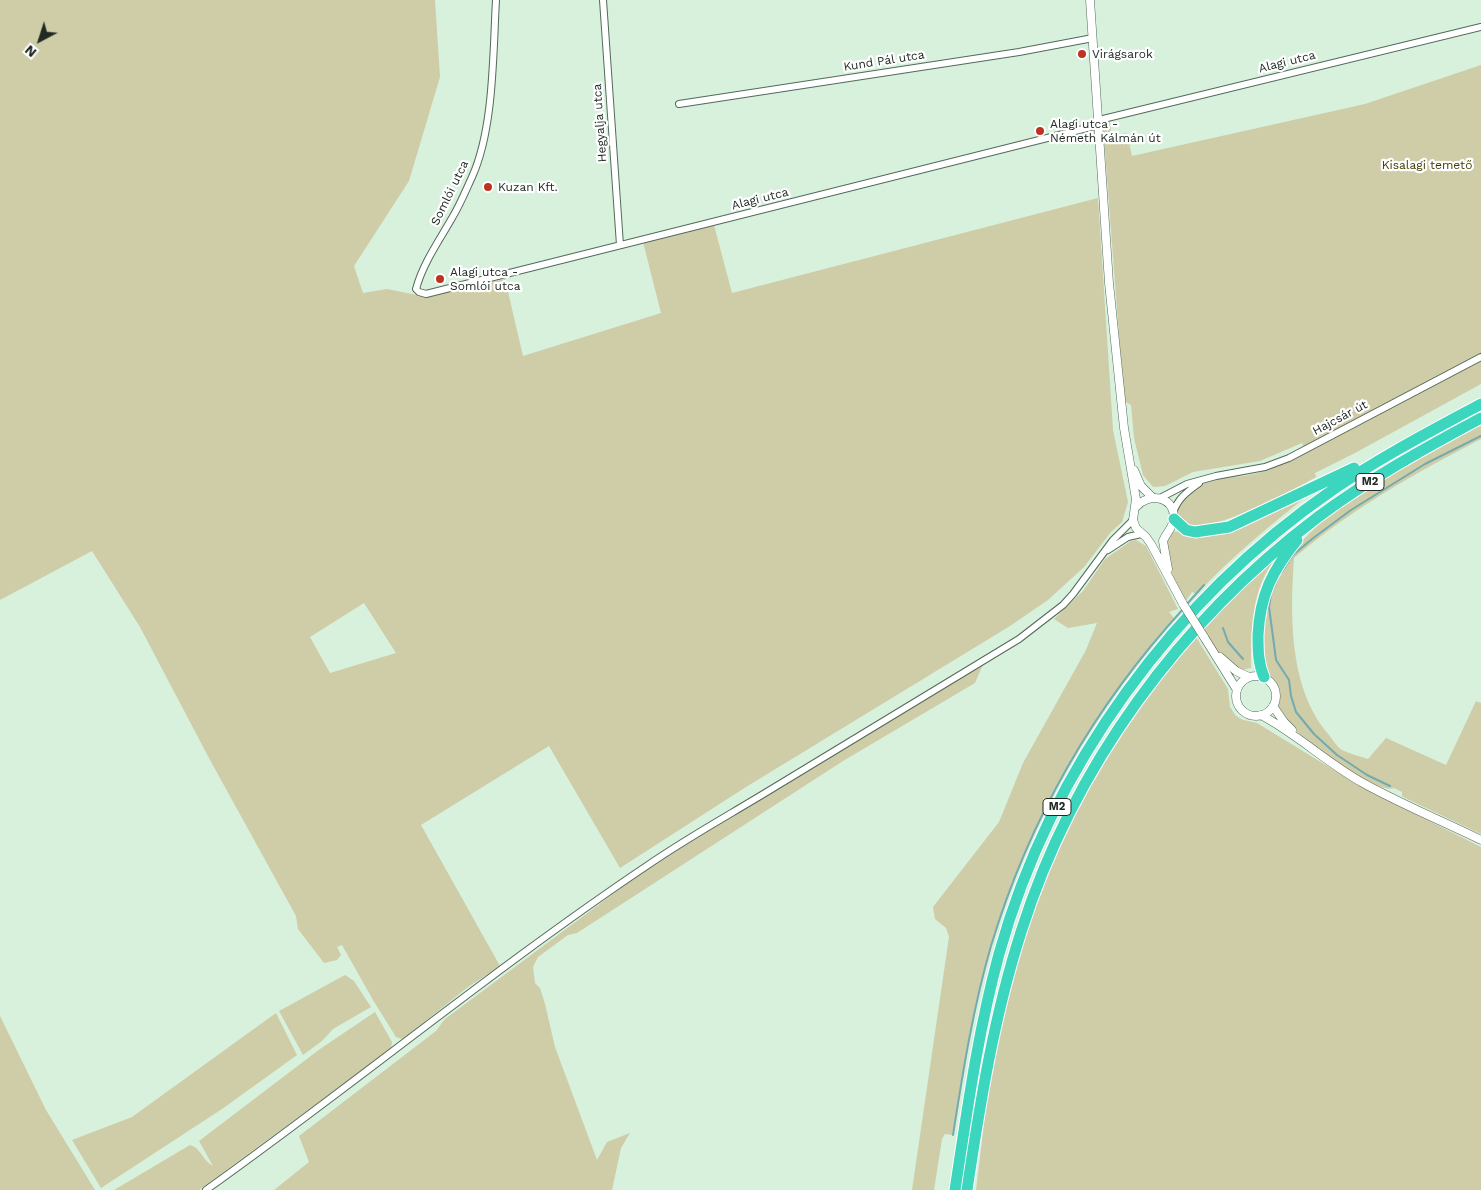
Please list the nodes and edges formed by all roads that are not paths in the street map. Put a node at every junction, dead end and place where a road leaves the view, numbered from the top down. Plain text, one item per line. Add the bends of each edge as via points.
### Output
1 (496, 0) edge
2 (603, 0) edge
3 (1090, 0) edge
4 (1481, 27) edge
5 (1093, 38) junction
6 (679, 104) dead end
7 (1099, 123) junction
8 (620, 245) junction
9 (426, 294) joint
10 (1481, 357) edge
11 (1481, 404) edge
12 (1481, 418) edge
13 (1392, 452) junction
14 (1128, 454) junction
15 (1202, 480) junction
16 (1156, 498) junction
17 (1136, 507) junction
18 (1174, 516) junction
19 (1133, 520) junction
20 (1311, 523) junction
21 (1166, 534) junction
22 (1144, 535) junction
23 (1101, 555) junction
24 (1171, 581) junction
25 (1215, 653) junction
26 (1249, 677) junction
27 (1264, 677) junction
28 (1237, 690) junction
29 (1274, 706) junction
30 (1261, 715) junction
31 (1302, 740) junction
32 (1481, 840) edge
33 (206, 1190) edge
34 (955, 1190) edge
35 (967, 1190) edge

1 - 9 street, Somlói utca via 488,109 480,152 453,216 421,271 416,289
2 - 8 street, Hegyalja utca
3 - 5 street
4 - 7 street, Alagi utca
5 - 6 street, Kund Pál utca
5 - 7 street
7 - 8 street, Alagi utca
7 - 14 street via 1109,283
8 - 9 street, Alagi utca
10 - 15 street, Hajcsár út via 1288,458 1265,467
11 - 13 highway, M2
12 - 20 highway, M2 via 1362,487
13 - 18 highway via 1228,527 1195,532 1186,530
13 - 34 highway, M2 via 1311,505 1220,582 1142,671 1090,747 1046,830 1000,952 979,1041
14 - 16 street via 1141,486
14 - 17 street
15 - 16 street, Hajcsár út
15 - 18 street, Hajcsár út via 1176,503
16 - 17 street via 1140,502
16 - 18 street via 1166,502
17 - 19 street
18 - 21 street
19 - 22 street
19 - 23 street
20 - 27 highway via 1282,559 1265,593 1258,647 1259,665
20 - 35 highway, M2 via 1237,586 1181,645 1128,714 1080,792 1038,883 1011,964 992,1043
21 - 22 street via 1153,538
21 - 24 street via 1163,548
22 - 23 street via 1128,537
22 - 24 street
23 - 33 street via 1063,605 1020,639 649,864 498,972
24 - 25 street, bridge
25 - 26 street via 1236,671
25 - 28 street
26 - 27 street
26 - 28 street
27 - 29 street via 1274,686
28 - 30 street via 1237,700 1242,709 1250,715
29 - 30 street
29 - 31 street
30 - 31 street
31 - 32 street via 1362,782

